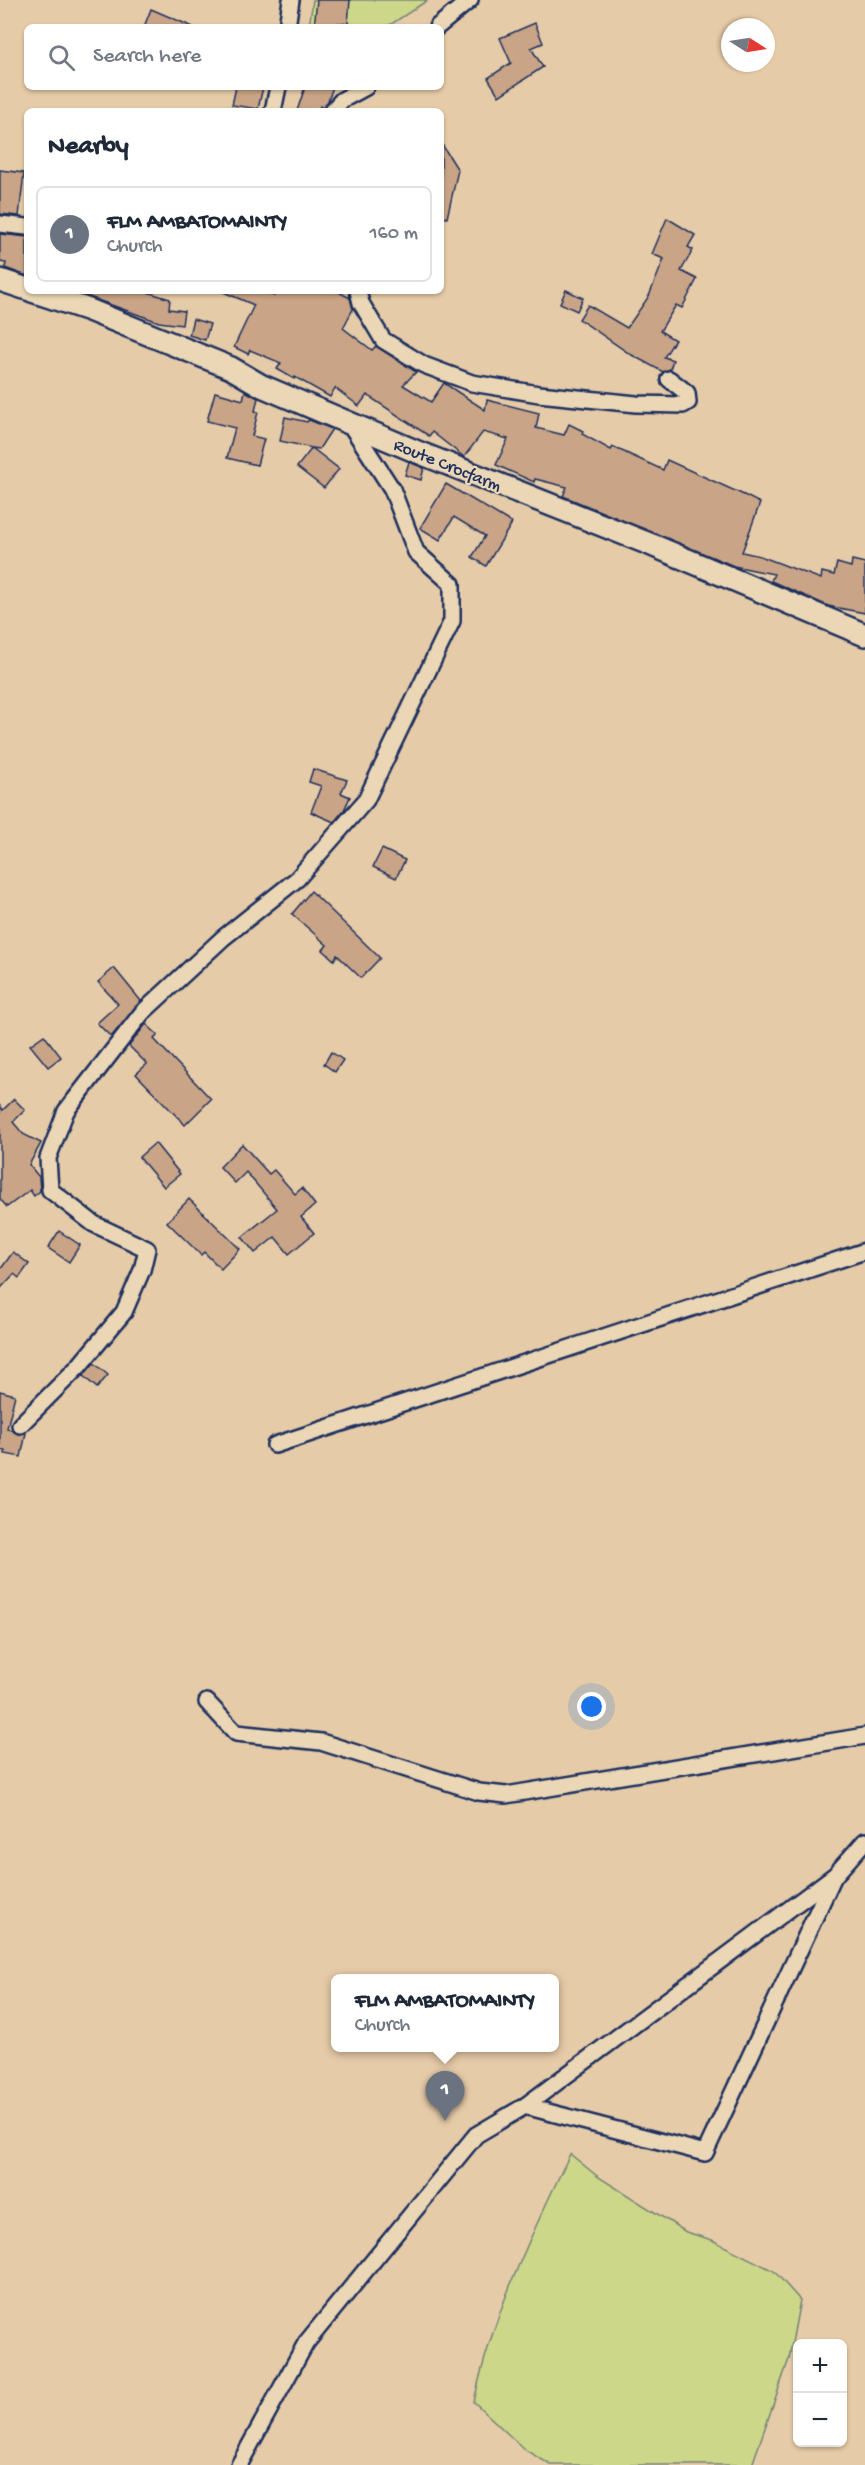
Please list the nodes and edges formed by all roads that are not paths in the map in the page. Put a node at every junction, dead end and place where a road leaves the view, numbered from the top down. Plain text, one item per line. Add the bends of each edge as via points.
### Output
1 (291, 0) edge
2 (470, 0) edge
3 (287, 24) edge
4 (441, 24) edge
5 (277, 90) edge
6 (362, 90) edge
7 (339, 107) edge
8 (274, 108) edge
9 (0, 224) edge
10 (24, 227) edge
11 (0, 280) edge
12 (24, 288) edge
13 (41, 294) edge
14 (359, 294) edge
15 (669, 379) dead end
16 (350, 424) junction
17 (865, 635) edge
18 (865, 1251) edge
19 (20, 1425) dead end
20 (275, 1445) dead end
21 (207, 1702) dead end
22 (865, 1736) edge
23 (865, 1841) edge
24 (835, 1875) junction
25 (525, 2106) junction
26 (239, 2465) edge

1 - 3 street
2 - 4 street
5 - 8 street
6 - 7 street
9 - 10 street
11 - 12 street
13 - 16 street, Route Crocfarm via 231,368 262,386
14 - 15 street via 383,339 424,365 472,383 636,404 688,402 687,393
16 - 17 street, Route Crocfarm
16 - 19 street via 392,489 416,552 452,584 452,621 366,800 297,879 224,938 142,1013 66,1111 48,1158 50,1190 94,1224 147,1249 124,1312 79,1366
18 - 20 street
21 - 22 street via 236,1733 321,1742 479,1792 506,1795
23 - 24 street
24 - 25 street
24 - 25 street via 705,2153
25 - 26 street via 476,2135 306,2343

